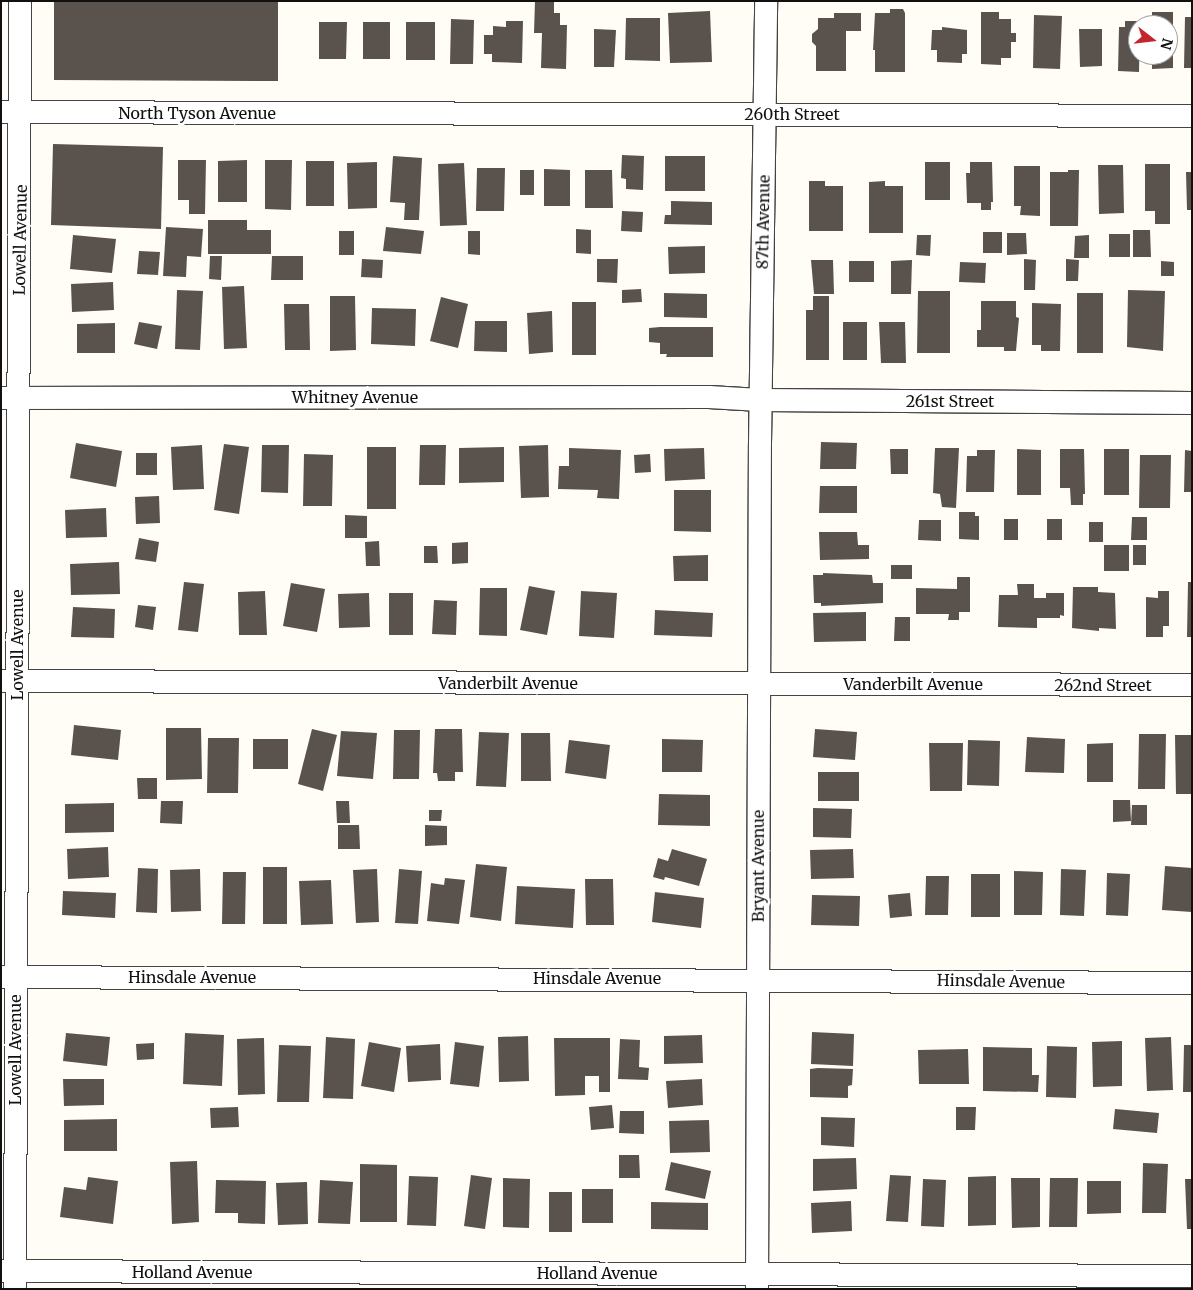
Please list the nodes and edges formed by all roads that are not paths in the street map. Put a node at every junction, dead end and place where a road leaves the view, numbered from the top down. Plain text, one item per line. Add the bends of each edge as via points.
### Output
1 (20, 1) edge
2 (766, 1) edge
3 (11, 112) edge
4 (392, 113) joint
5 (765, 114) junction
6 (1192, 116) edge
7 (708, 397) joint
8 (10, 398) edge
9 (760, 400) junction
10 (1192, 403) edge
11 (760, 443) joint
12 (9, 681) edge
13 (758, 684) junction
14 (1014, 684) joint
15 (1192, 685) edge
16 (8, 977) edge
17 (758, 979) junction
18 (1192, 983) edge
19 (1192, 1276) edge
20 (10, 1277) edge
21 (757, 1281) edge

1 - 3 street, Lowell Avenue
2 - 5 street, 87th Avenue
3 - 4 street, North Tyson Avenue
3 - 8 street, Lowell Avenue
4 - 5 street, 260th Street
5 - 6 street, 260th Street
5 - 9 street, 87th Avenue
7 - 8 street, Whitney Avenue
7 - 9 street, 261st Street
8 - 12 street, Lowell Avenue
9 - 10 street, 261st Street
9 - 11 street, 87th Avenue
11 - 13 street, Bryant Avenue
12 - 13 street, Vanderbilt Avenue
12 - 16 street, Lowell Avenue
13 - 14 street, Vanderbilt Avenue
13 - 17 street, Bryant Avenue
14 - 15 street, 262nd Street
16 - 17 street, Hinsdale Avenue
16 - 20 street, Lowell Avenue
17 - 18 street, Hinsdale Avenue
17 - 21 street, Bryant Avenue
19 - 21 street, Holland Avenue
20 - 21 street, Holland Avenue

